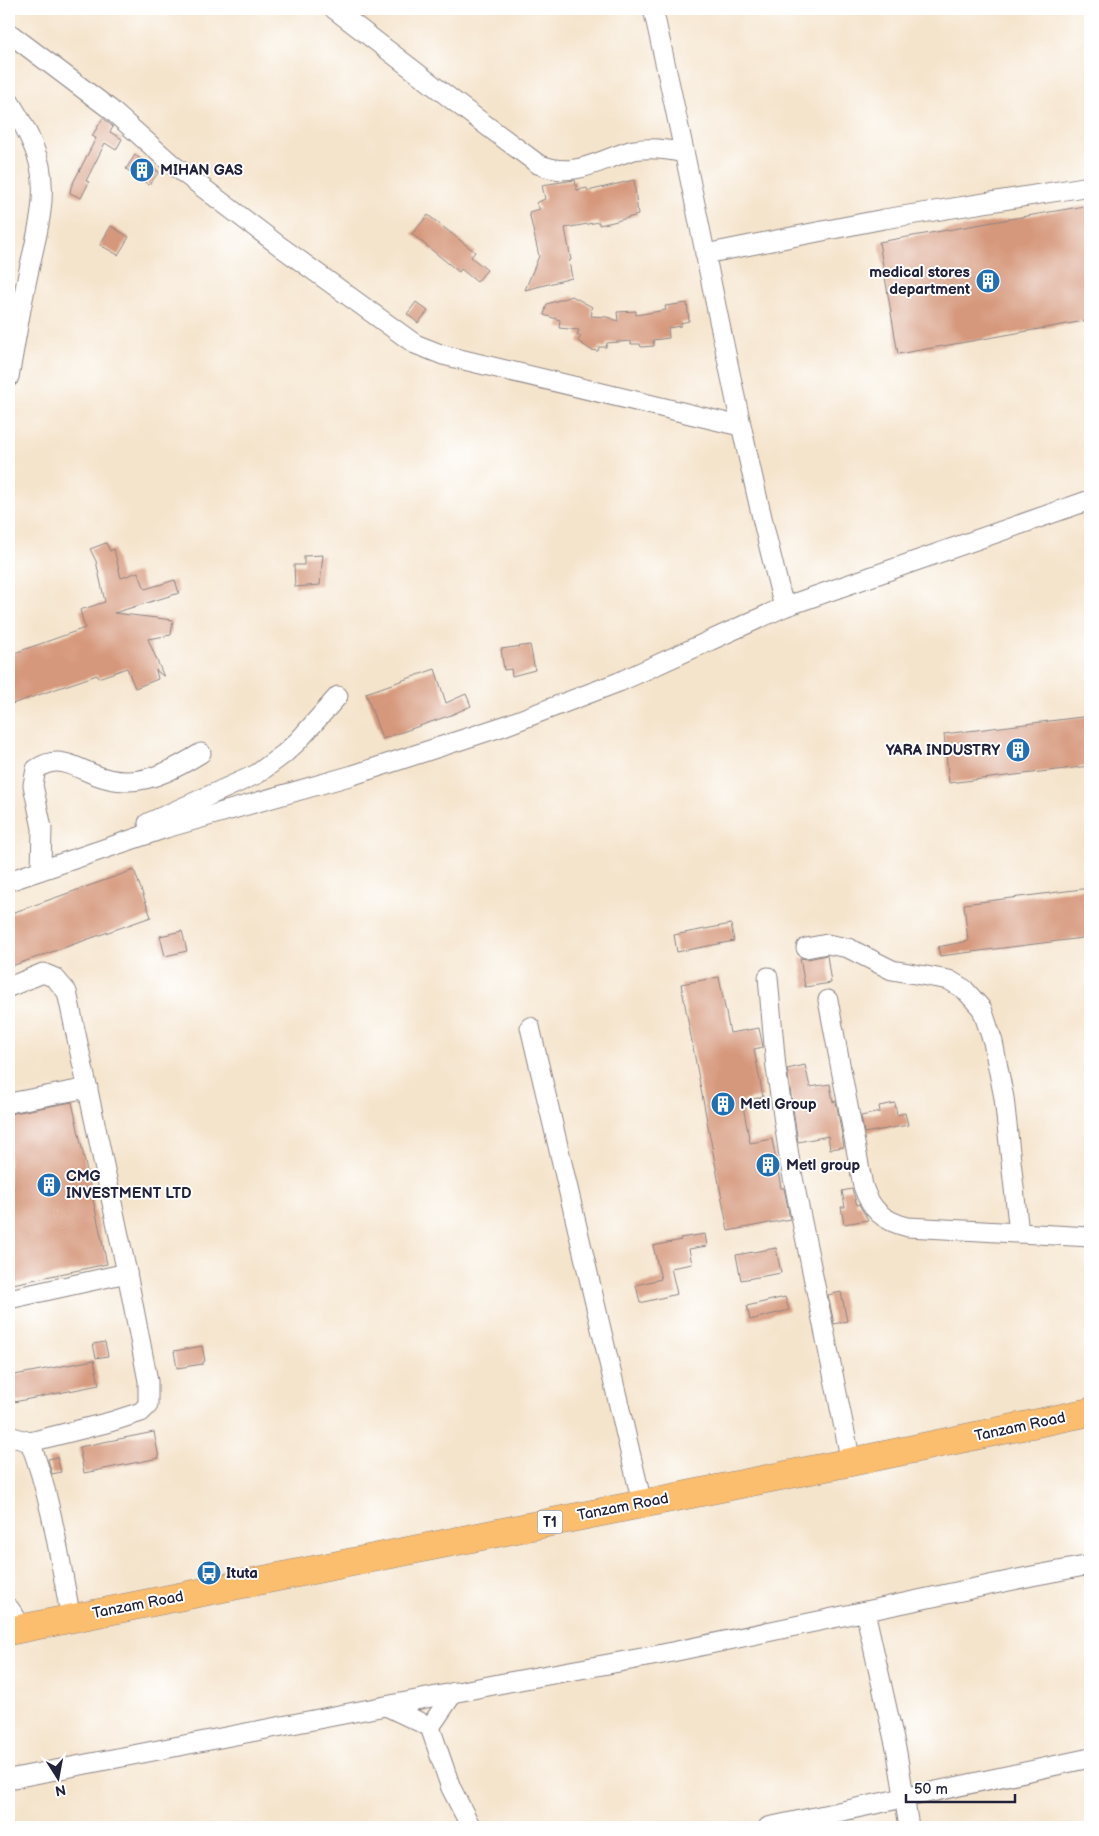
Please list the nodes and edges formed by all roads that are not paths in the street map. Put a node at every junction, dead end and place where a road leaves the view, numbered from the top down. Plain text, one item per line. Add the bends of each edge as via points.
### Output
1 (334, 9) edge
2 (653, 9) edge
3 (9, 33) edge
4 (9, 101) edge
5 (684, 152) junction
6 (1090, 186) edge
7 (705, 254) junction
8 (9, 376) edge
9 (740, 426) junction
10 (1090, 500) edge
11 (784, 607) junction
12 (338, 696) dead end
13 (201, 753) dead end
14 (108, 847) junction
15 (41, 870) junction
16 (9, 881) edge
17 (806, 948) dead end
18 (768, 976) dead end
19 (9, 986) edge
20 (828, 1000) dead end
21 (530, 1027) dead end
22 (88, 1088) junction
23 (9, 1103) edge
24 (1019, 1233) junction
25 (1090, 1238) edge
26 (127, 1273) junction
27 (9, 1300) edge
28 (1090, 1412) edge
29 (9, 1436) edge
30 (30, 1442) junction
31 (851, 1462) junction
32 (642, 1503) junction
33 (1090, 1565) edge
34 (865, 1611) junction
35 (71, 1619) junction
36 (13, 1622) edge
37 (454, 1692) junction
38 (388, 1706) junction
39 (430, 1727) junction
40 (1090, 1758) edge
41 (9, 1779) edge
42 (904, 1797) junction
43 (471, 1827) edge
44 (768, 1827) edge
45 (909, 1827) edge

1 - 5 street via 459,106 551,170 592,166 621,154 647,149
2 - 5 street
3 - 9 street via 110,109 202,187 415,344 443,355
4 - 8 street via 25,128 40,166 42,199
5 - 7 street
6 - 7 street via 884,219
7 - 9 street
9 - 11 street
10 - 11 street
11 - 14 street via 619,682 504,726 353,775
12 - 14 street via 298,741 257,774 149,822
13 - 15 street via 172,770 129,782 108,779 59,761 45,763 36,769 33,785 42,828
14 - 15 street
15 - 16 street
17 - 24 street via 827,944 848,948 892,970 949,980 964,989 982,1009 993,1042 1004,1098
18 - 31 street via 776,1068 790,1163
19 - 22 street via 43,973 55,978 67,992
20 - 24 street via 863,1186 870,1204 885,1218 908,1227
21 - 32 street
22 - 23 street
22 - 26 street
24 - 25 street
26 - 27 street
26 - 30 street via 148,1382 148,1405 141,1412 110,1422
28 - 31 highway, Tanzam Road / T1
29 - 30 street
30 - 35 street via 56,1542
31 - 32 highway, Tanzam Road / T1
32 - 35 highway, Tanzam Road / T1
33 - 34 street
34 - 37 street via 658,1655
34 - 42 street
35 - 36 highway, Tanzam Road / T1
37 - 38 street
37 - 39 street
38 - 39 street
38 - 41 street
39 - 43 street via 451,1788
40 - 42 street
42 - 44 street
42 - 45 street

